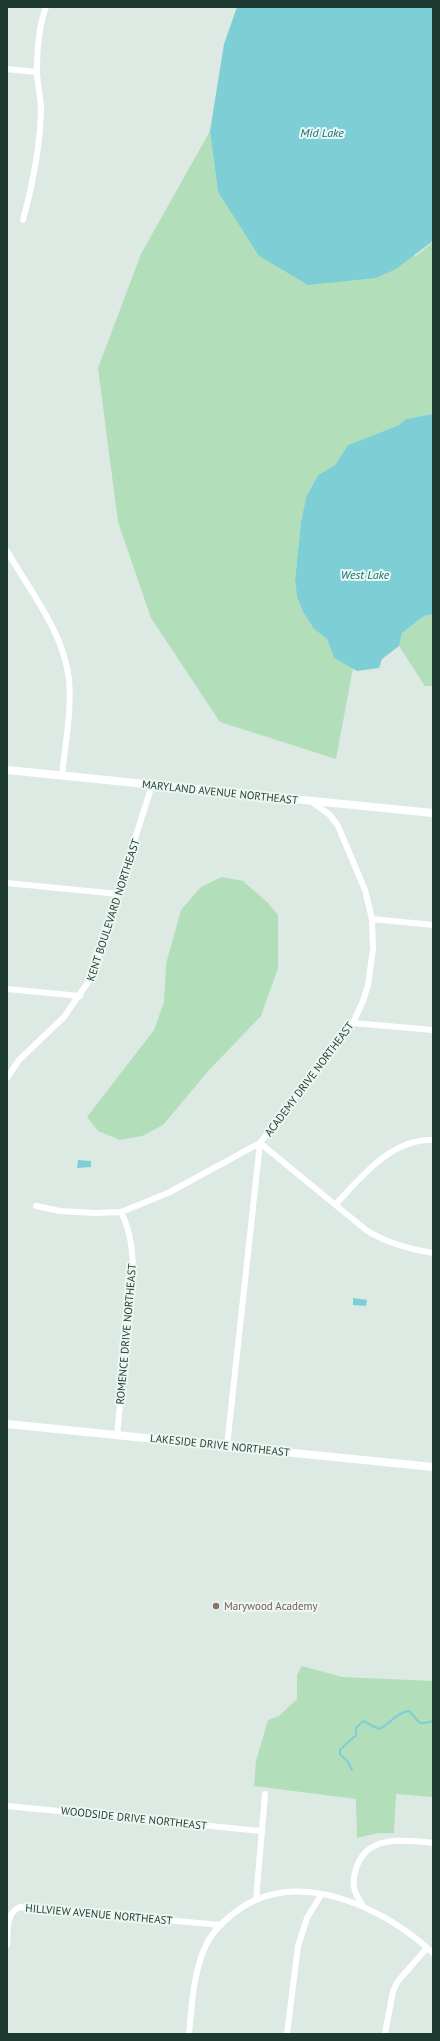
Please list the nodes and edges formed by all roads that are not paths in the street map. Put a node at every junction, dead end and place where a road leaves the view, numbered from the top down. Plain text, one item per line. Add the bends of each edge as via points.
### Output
1 (46, 7) edge
2 (7, 69) edge
3 (37, 72) junction
4 (24, 220) dead end
5 (7, 551) edge
6 (7, 770) edge
7 (62, 776) junction
8 (152, 785) junction
9 (312, 802) junction
10 (433, 813) edge
11 (7, 883) edge
12 (118, 894) junction
13 (372, 920) junction
14 (433, 925) edge
15 (7, 989) edge
16 (80, 996) junction
17 (353, 1023) junction
18 (433, 1030) edge
19 (7, 1078) edge
20 (433, 1140) edge
21 (260, 1143) junction
22 (336, 1204) junction
23 (36, 1206) dead end
24 (121, 1212) junction
25 (433, 1253) edge
26 (7, 1424) edge
27 (117, 1435) junction
28 (227, 1446) junction
29 (433, 1467) edge
30 (265, 1794) dead end
31 (7, 1806) edge
32 (262, 1831) junction
33 (433, 1843) edge
34 (321, 1895) junction
35 (256, 1900) junction
36 (363, 1906) junction
37 (221, 1925) junction
38 (7, 1945) edge
39 (427, 1948) junction
40 (433, 1953) edge
41 (189, 2034) edge
42 (287, 2034) edge
43 (385, 2034) edge

1 - 3 street via 40,33
2 - 3 street
3 - 4 street via 41,108 40,144
5 - 7 street via 60,642 67,668 68,702
6 - 7 street, MARYLAND AVENUE NORTHEAST
7 - 8 street, MARYLAND AVENUE NORTHEAST
8 - 9 street, MARYLAND AVENUE NORTHEAST
8 - 12 street, KENT BOULEVARD NORTHEAST
9 - 10 street, MARYLAND AVENUE NORTHEAST
9 - 13 street, ACADEMY DRIVE NORTHEAST via 330,814 338,826 365,890
11 - 12 street
12 - 16 street, KENT BOULEVARD NORTHEAST via 91,978
13 - 14 street
13 - 17 street, ACADEMY DRIVE NORTHEAST via 373,949 368,985
15 - 16 street
16 - 19 street, KENT BOULEVARD NORTHEAST via 64,1017 19,1060
17 - 18 street
17 - 21 street, ACADEMY DRIVE NORTHEAST
20 - 22 street via 418,1141 388,1154
21 - 22 street
21 - 24 street via 168,1193
21 - 28 street, ACADEMY DRIVE NORTHEAST
22 - 25 street via 379,1238
23 - 24 street via 60,1211
24 - 27 street, ROMENCE DRIVE NORTHEAST via 130,1235 133,1280
26 - 27 street, LAKESIDE DRIVE NORTHEAST
27 - 28 street, LAKESIDE DRIVE NORTHEAST
28 - 29 street, LAKESIDE DRIVE NORTHEAST
30 - 32 street
31 - 32 street, WOODSIDE DRIVE NORTHEAST
32 - 35 street
33 - 36 street via 394,1840 373,1846 364,1853 357,1864 354,1892
34 - 35 street via 299,1891 279,1892
34 - 36 street
34 - 42 street via 307,1918 298,1946
35 - 37 street via 236,1911
36 - 39 street via 388,1918
37 - 38 street, HILLVIEW AVENUE NORTHEAST via 20,1907 10,1915
37 - 41 street via 207,1944 199,1962
39 - 40 street
39 - 43 street via 393,1990

